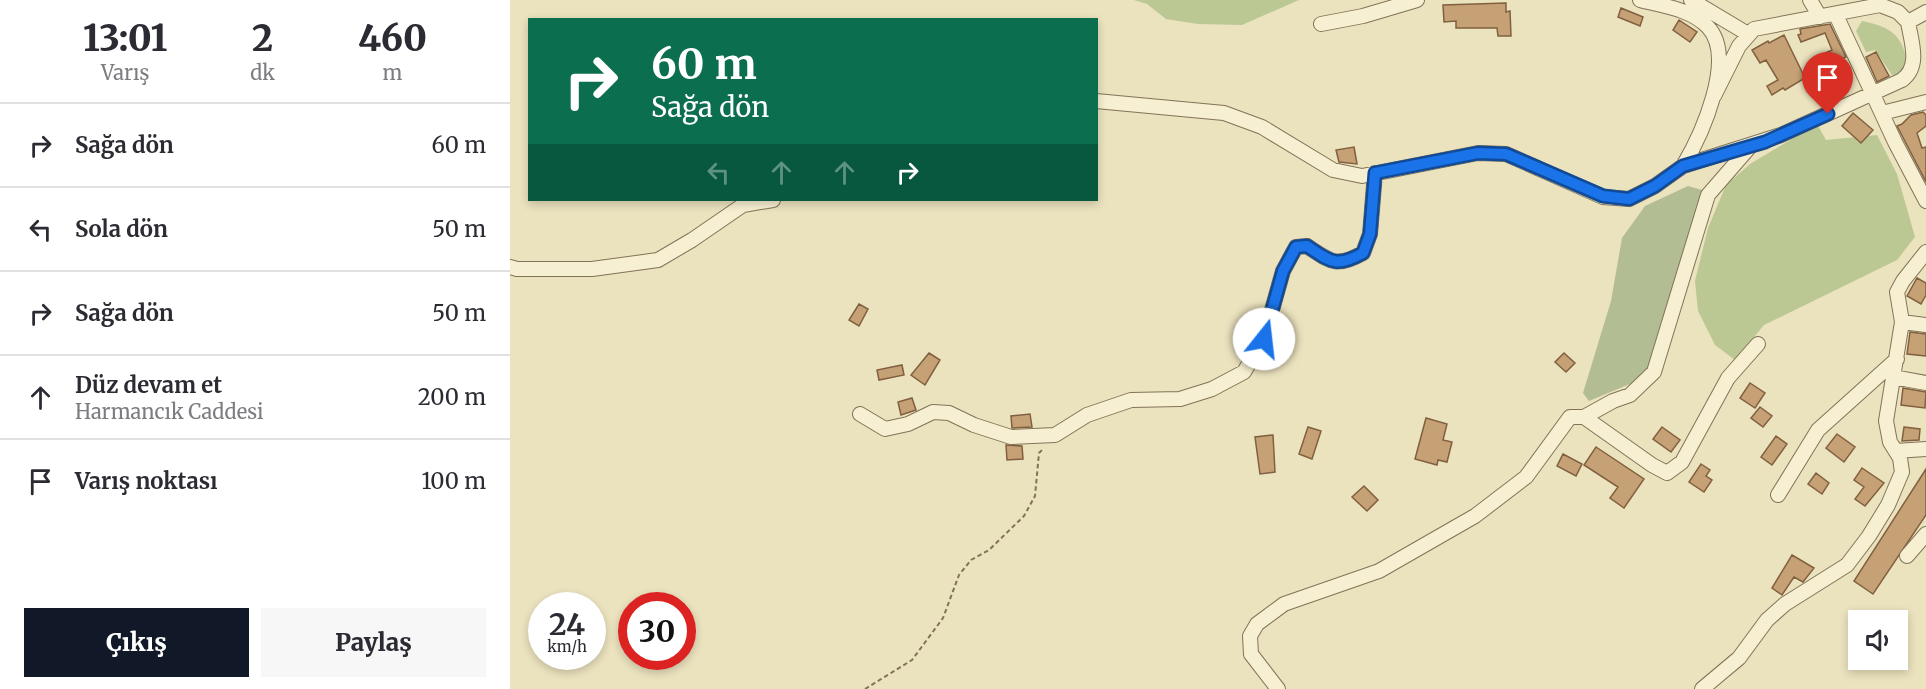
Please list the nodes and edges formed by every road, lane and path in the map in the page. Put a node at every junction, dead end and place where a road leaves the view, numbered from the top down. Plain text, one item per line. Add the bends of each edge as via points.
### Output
1 (1417, 0) edge
2 (1640, 0) edge
3 (1691, 0) edge
4 (1810, 0) edge
5 (1926, 12) edge
6 (1836, 15) junction
7 (1821, 17) junction
8 (1908, 22) junction
9 (1321, 24) dead end
10 (1748, 34) junction
11 (1873, 93) junction
12 (1714, 96) junction
13 (1098, 101) edge
14 (1926, 102) edge
15 (1882, 113) junction
16 (1749, 147) junction
17 (1683, 166) junction
18 (1375, 173) junction
19 (1924, 193) edge
20 (767, 201) edge
21 (1926, 252) edge
22 (510, 267) edge
23 (1926, 310) edge
24 (1902, 322) junction
25 (1922, 324) edge
26 (1758, 344) dead end
27 (1897, 359) junction
28 (1893, 377) junction
29 (1926, 383) edge
30 (860, 414) dead end
31 (1584, 417) junction
32 (1055, 435) junction
33 (1926, 449) edge
34 (1896, 451) junction
35 (1778, 495) dead end
36 (1926, 534) edge
37 (1907, 556) dead end
38 (866, 689) edge
39 (1278, 689) edge
40 (1702, 689) edge

1 - 9 street
2 - 12 street via 1686,13 1708,28 1718,51
3 - 10 street
4 - 7 street
5 - 8 street
6 - 7 street
6 - 8 street via 1880,5 1898,12
6 - 11 street
7 - 10 street via 1763,26
8 - 11 street via 1914,56 1911,71 1902,80
10 - 12 street
11 - 15 street
11 - 16 street
12 - 17 street via 1705,126
13 - 18 street via 1224,112 1262,127 1333,170 1362,176
14 - 15 street
15 - 19 street
16 - 17 street
16 - 31 street via 1708,195 1654,372 1630,395
17 - 18 street via 1629,199 1603,196 1506,154 1478,153
18 - 32 street via 1370,234 1363,253 1347,262 1331,262 1307,246 1296,247 1283,271 1264,339 1244,372 1212,389 1179,399 1131,400 1087,415
20 - 22 street via 743,205 658,260 592,269
21 - 24 street via 1897,292
23 - 25 street
24 - 25 street
24 - 27 street
26 - 31 street via 1728,378 1682,462 1667,473
27 - 28 street
27 - 35 street via 1818,430
28 - 29 street
28 - 34 street via 1886,421
30 - 32 street via 885,429 933,412 949,413 1011,437
31 - 39 street via 1570,417 1526,477 1475,516 1379,571 1284,604 1257,624 1250,636 1251,654
32 - 38 path via 1039,453 1035,496 1024,516 989,550 971,560 959,575 943,618 912,660
33 - 34 street
34 - 40 street via 1902,465 1901,479 1854,556 1838,572 1805,590 1767,620 1738,658
36 - 37 street

